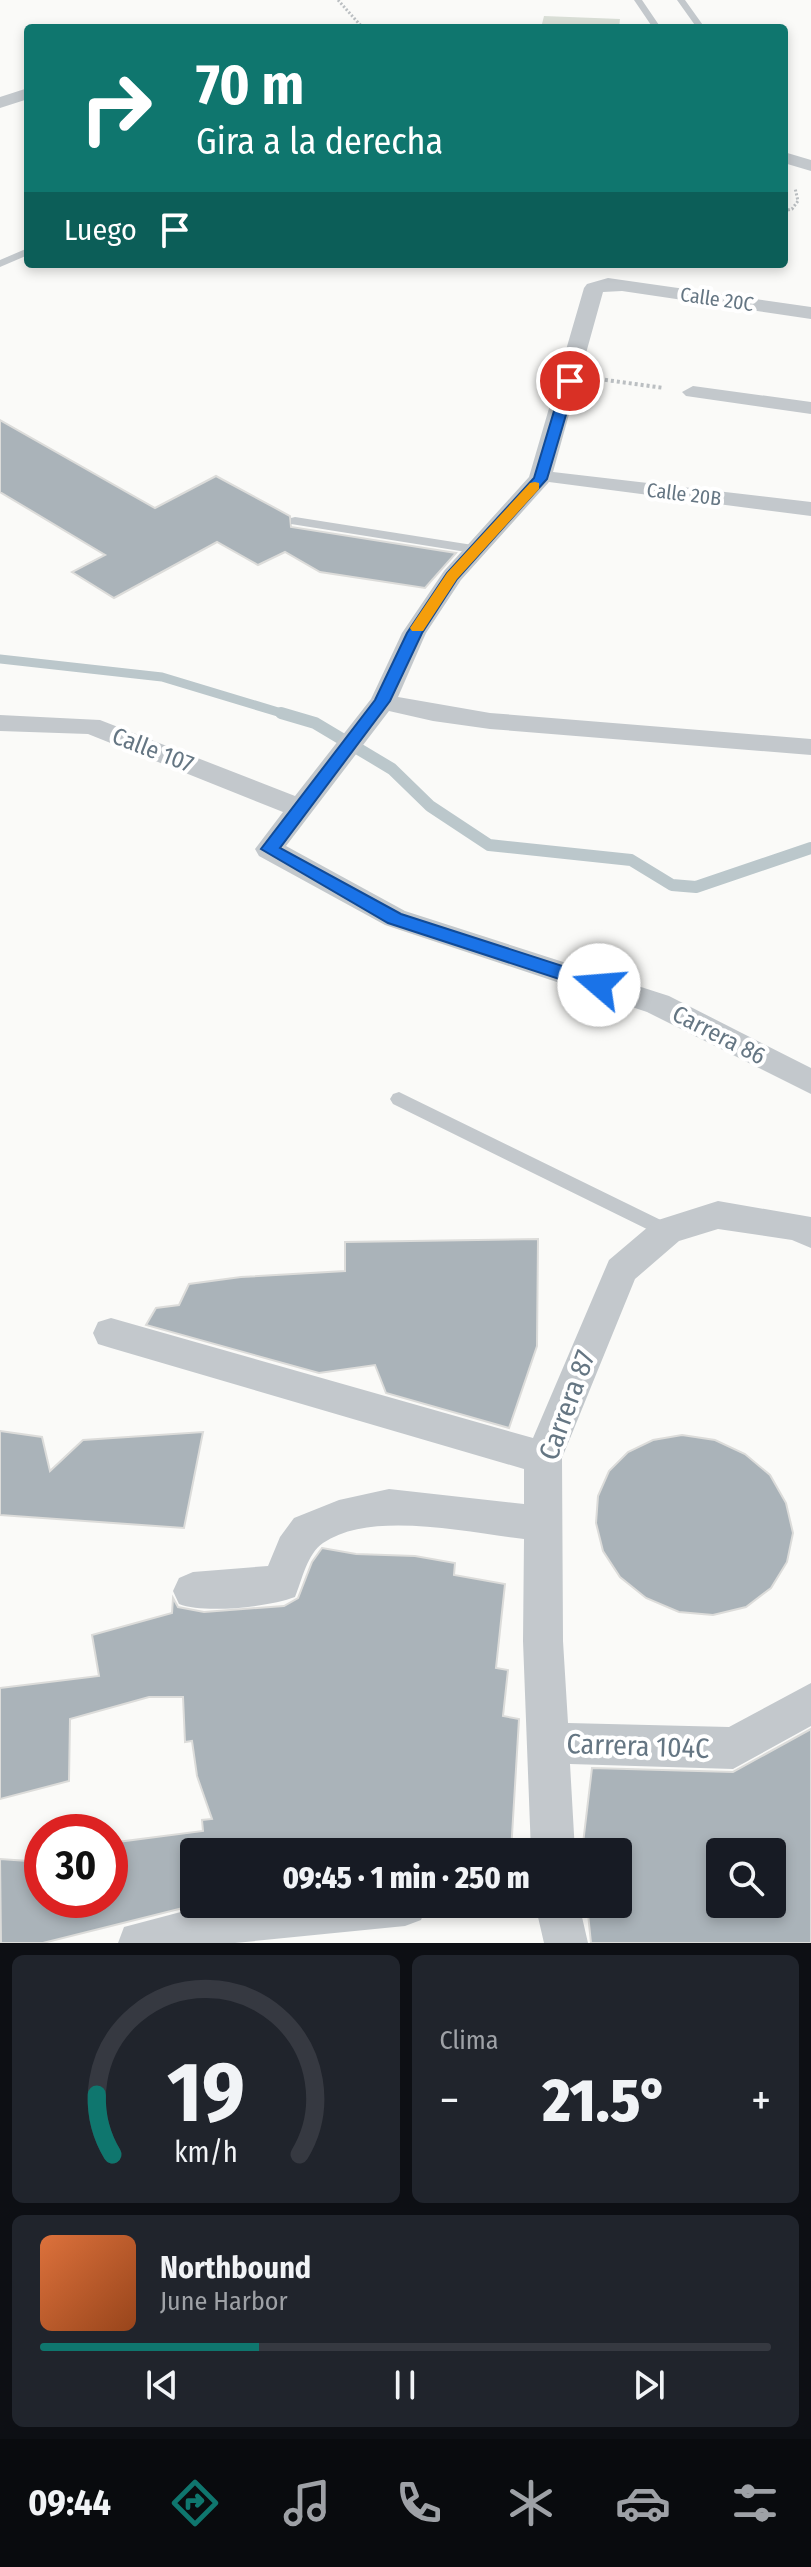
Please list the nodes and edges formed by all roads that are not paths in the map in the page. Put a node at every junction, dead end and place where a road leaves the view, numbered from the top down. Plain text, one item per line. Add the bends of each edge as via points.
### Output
1 (638, 0) edge
2 (681, 0) edge
3 (654, 24) edge
4 (698, 24) edge
5 (24, 94) edge
6 (0, 103) edge
7 (788, 158) edge
8 (811, 166) edge
9 (24, 253) edge
10 (0, 264) edge
11 (811, 313) edge
12 (693, 392) road end
13 (811, 408) edge
14 (557, 478) dead end
15 (811, 509) edge
16 (295, 521) dead end
17 (479, 550) junction
18 (383, 701) junction
19 (0, 723) edge
20 (811, 747) edge
21 (300, 808) junction
22 (804, 1072) edge
23 (399, 1099) dead end
24 (667, 1231) junction
25 (811, 1234) edge
26 (111, 1333) dead end
27 (543, 1458) junction
28 (543, 1524) junction
29 (193, 1591) dead end
30 (811, 1703) edge
31 (549, 1743) junction
32 (552, 1838) edge
33 (253, 1918) edge
34 (560, 1918) edge
35 (140, 1943) edge
36 (566, 1943) edge

1 - 3 lane
2 - 4 lane
5 - 6 street
7 - 8 street
9 - 10 lane
11 - 17 street, Calle 20C via 622,285 594,288 540,479
12 - 13 street
14 - 15 street, Calle 20B
16 - 17 lane
17 - 18 street via 452,576 414,633
18 - 20 street via 490,721
18 - 21 street
19 - 21 street, Calle 107 via 91,726
21 - 22 street, Carrera 86 via 269,849 395,918 658,1004
23 - 24 lane
24 - 25 street, Carrera 87 via 718,1215 799,1227
24 - 27 street, Carrera 87 via 621,1270
26 - 27 street
27 - 28 street, Carrera 87
28 - 29 street via 389,1506 308,1531 281,1584
28 - 31 street, Carrera 87
30 - 31 street, Carrera 104C via 733,1748
31 - 32 street, Carrera 87
33 - 35 street
34 - 36 street

